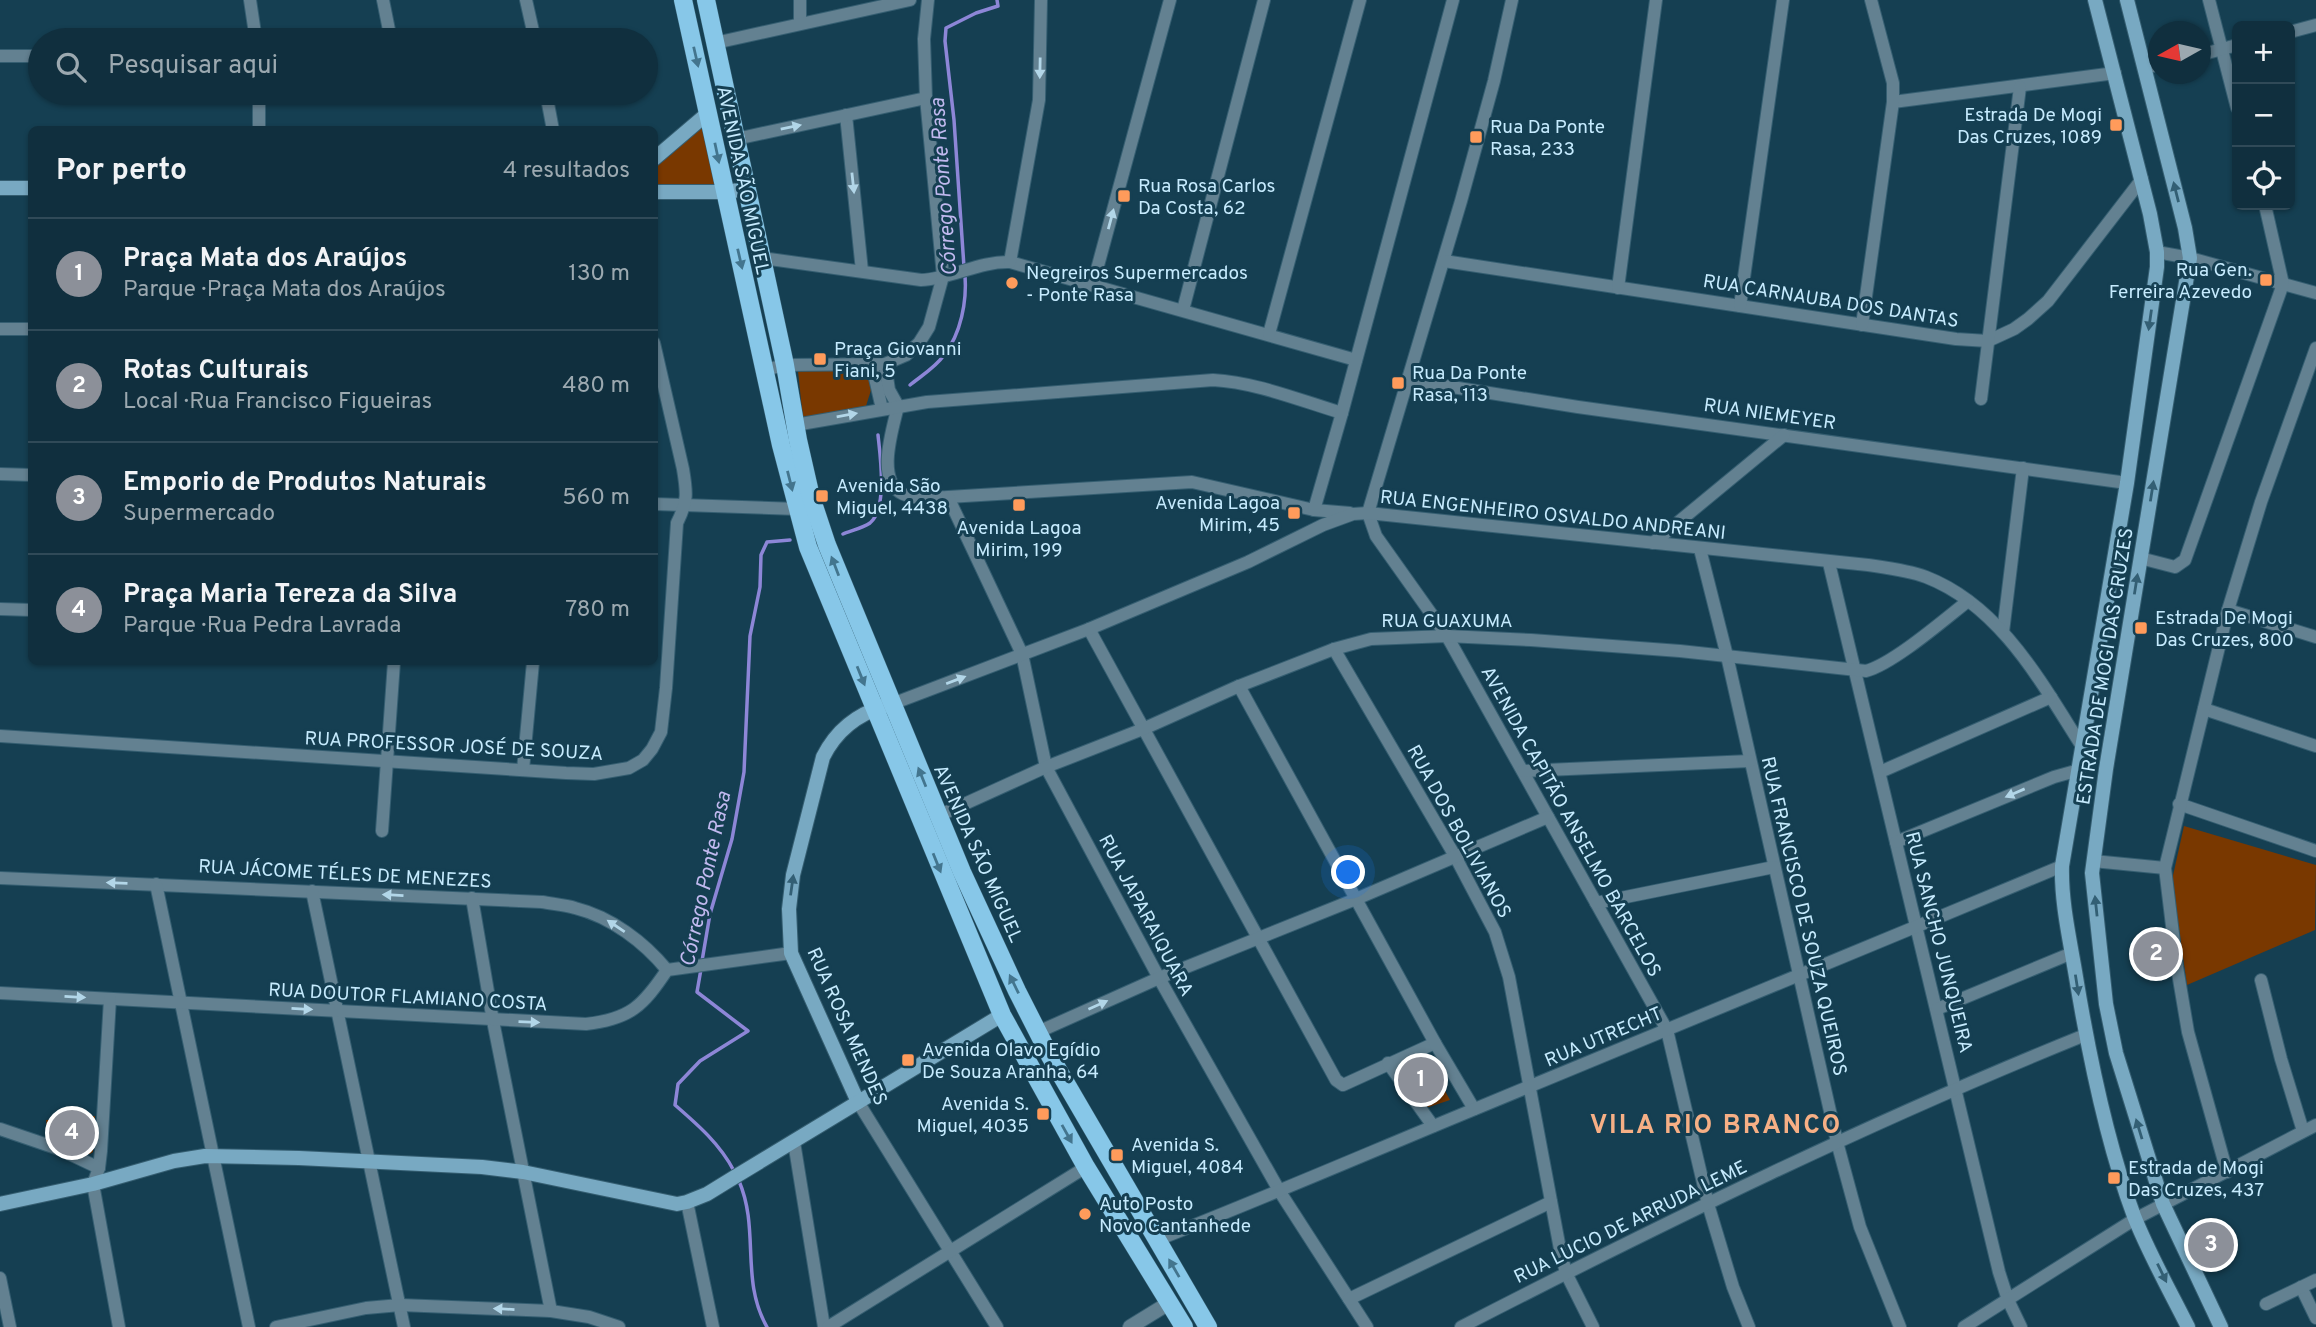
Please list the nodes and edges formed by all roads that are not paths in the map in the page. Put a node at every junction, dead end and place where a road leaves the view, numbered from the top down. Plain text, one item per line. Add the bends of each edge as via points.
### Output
1 (250, 0) edge
2 (383, 0) edge
3 (526, 0) edge
4 (683, 0) edge
5 (706, 0) edge
6 (800, 0) edge
7 (910, 0) edge
8 (928, 0) edge
9 (1041, 0) edge
10 (1170, 0) edge
11 (1264, 0) edge
12 (1360, 0) edge
13 (1453, 0) edge
14 (1512, 0) edge
15 (1656, 0) edge
16 (1783, 0) edge
17 (1871, 0) edge
18 (2095, 0) edge
19 (2127, 0) edge
20 (2209, 0) edge
21 (800, 23) junction
22 (2316, 25) edge
23 (254, 28) edge
24 (389, 28) edge
25 (532, 28) edge
26 (2295, 31) edge
27 (715, 43) junction
28 (2232, 46) edge
29 (2221, 49) junction
30 (2211, 51) edge
31 (2148, 55) edge
32 (0, 56) edge
33 (28, 56) edge
34 (2115, 73) junction
35 (2156, 84) edge
36 (2020, 87) junction
37 (2232, 90) edge
38 (926, 98) junction
39 (1893, 102) junction
40 (259, 105) edge
41 (548, 105) edge
42 (708, 113) junction
43 (846, 115) junction
44 (732, 118) junction
45 (259, 126) edge
46 (552, 126) edge
47 (736, 139) junction
48 (658, 156) edge
49 (2142, 179) junction
50 (0, 188) edge
51 (28, 188) edge
52 (747, 188) junction
53 (658, 190) edge
54 (725, 192) junction
55 (2266, 210) edge
56 (2157, 252) junction
57 (762, 258) junction
58 (2190, 258) junction
59 (1444, 261) junction
60 (1010, 262) junction
61 (862, 271) junction
62 (947, 276) junction
63 (1093, 284) junction
64 (2283, 284) junction
65 (1618, 288) junction
66 (2316, 293) edge
67 (1741, 306) junction
68 (1182, 310) junction
69 (1862, 325) junction
70 (0, 329) edge
71 (28, 329) edge
72 (1269, 334) junction
73 (1988, 341) junction
74 (2316, 348) edge
75 (658, 360) edge
76 (1356, 360) junction
77 (785, 365) junction
78 (879, 365) junction
79 (764, 370) junction
80 (1408, 380) junction
81 (1980, 399) dead end
82 (898, 406) junction
83 (882, 409) junction
84 (1342, 412) junction
85 (795, 425) junction
86 (1784, 435) junction
87 (2023, 468) junction
88 (0, 474) edge
89 (28, 475) edge
90 (2127, 482) junction
91 (948, 497) junction
92 (658, 504) edge
93 (685, 506) junction
94 (797, 509) junction
95 (1314, 510) junction
96 (1353, 513) junction
97 (1367, 513) junction
98 (1653, 543) junction
99 (1700, 550) junction
100 (2140, 558) junction
101 (1829, 563) junction
102 (1968, 601) junction
103 (0, 609) edge
104 (2228, 610) junction
105 (28, 611) edge
106 (1089, 629) junction
107 (2003, 632) junction
108 (1447, 636) junction
109 (2316, 637) edge
110 (1334, 649) junction
111 (1022, 654) junction
112 (1727, 656) junction
113 (394, 665) edge
114 (533, 665) edge
115 (1856, 671) junction
116 (1239, 687) junction
117 (2051, 698) junction
118 (892, 704) junction
119 (874, 709) junction
120 (2204, 709) junction
121 (1143, 729) junction
122 (0, 736) edge
123 (2316, 746) edge
124 (2083, 748) junction
125 (1750, 761) junction
126 (386, 762) junction
127 (1046, 767) junction
128 (523, 770) junction
129 (2079, 770) junction
130 (1523, 771) junction
131 (1880, 772) junction
132 (2179, 804) junction
133 (938, 816) junction
134 (1548, 817) junction
135 (382, 831) dead end
136 (1896, 842) junction
137 (2316, 852) edge
138 (1455, 856) junction
139 (2093, 862) junction
140 (2062, 866) junction
141 (1774, 867) junction
142 (2165, 868) junction
143 (0, 878) edge
144 (156, 884) junction
145 (312, 891) junction
146 (472, 898) junction
147 (1356, 899) junction
148 (1596, 903) junction
149 (1918, 926) junction
150 (1259, 938) junction
151 (791, 953) junction
152 (2072, 953) junction
153 (667, 970) junction
154 (1799, 976) junction
155 (1159, 978) junction
156 (2261, 980) dead end
157 (0, 993) edge
158 (110, 999) junction
159 (181, 1003) junction
160 (1937, 1009) junction
161 (337, 1011) junction
162 (1002, 1015) junction
163 (493, 1021) junction
164 (1667, 1030) junction
165 (1038, 1032) junction
166 (2085, 1035) junction
167 (1435, 1042) junction
168 (1050, 1056) junction
169 (1388, 1063) junction
170 (1530, 1088) junction
171 (1956, 1088) junction
172 (858, 1102) junction
173 (1475, 1109) junction
174 (2316, 1125) edge
175 (1433, 1126) junction
176 (0, 1129) edge
177 (2303, 1131) junction
178 (794, 1142) junction
179 (1837, 1142) junction
180 (215, 1156) junction
181 (368, 1161) junction
182 (99, 1167) junction
183 (1086, 1167) junction
184 (523, 1172) junction
185 (2227, 1172) junction
186 (93, 1184) junction
187 (1280, 1192) junction
188 (687, 1202) junction
189 (1551, 1202) junction
190 (0, 1204) edge
191 (1708, 1204) junction
192 (2163, 1204) junction
193 (2135, 1219) junction
194 (1157, 1240) junction
195 (950, 1251) junction
196 (1566, 1273) junction
197 (0, 1278) edge
198 (2316, 1280) edge
199 (2301, 1287) junction
200 (1349, 1299) junction
201 (2008, 1300) junction
202 (1170, 1303) junction
203 (2266, 1304) dead end
204 (400, 1305) junction
205 (551, 1311) junction
206 (2316, 1318) edge
207 (10, 1327) edge
208 (119, 1327) edge
209 (249, 1327) edge
210 (276, 1327) edge
211 (404, 1327) edge
212 (619, 1327) edge
213 (713, 1327) edge
214 (826, 1327) edge
215 (997, 1327) edge
216 (1130, 1327) edge
217 (1184, 1327) edge
218 (1208, 1327) edge
219 (1367, 1327) edge
220 (1461, 1327) edge
221 (1593, 1327) edge
222 (1749, 1327) edge
223 (1900, 1327) edge
224 (1964, 1327) edge
225 (2021, 1327) edge
226 (2188, 1327) edge
227 (2221, 1327) edge

1 - 23 street
2 - 24 street
3 - 25 street
4 -> 42 main road, AVENIDA SÃO MIGUEL
5 - 27 main road, AVENIDA SÃO MIGUEL
6 - 21 street
7 - 21 street
8 - 38 street
9 -> 60 street via 1039,100
63 -> 10 street
11 - 68 street
12 - 72 street
13 - 76 street
14 - 59 street
15 - 65 street
16 - 67 street
17 - 39 street via 1893,83
18 - 34 main road, ESTRADA DE MOGI DAS CRUZES
19 - 31 main road, ESTRADA DE MOGI DAS CRUZES
20 - 29 street
21 - 27 street
22 - 26 street
27 - 44 main road, AVENIDA SÃO MIGUEL
28 - 29 street
29 - 30 street
29 - 37 street
32 - 33 street
34 - 36 street
34 - 49 main road, ESTRADA DE MOGI DAS CRUZES
58 -> 35 main road, ESTRADA DE MOGI DAS CRUZES
36 - 39 street
36 - 73 street
38 - 43 street
38 - 62 street
39 - 69 street
40 - 45 street
41 - 46 street
42 - 44 main road
42 - 48 main road
42 -> 54 main road, AVENIDA SÃO MIGUEL
47 -> 43 street
43 -> 61 street
44 - 47 main road, AVENIDA SÃO MIGUEL
47 - 52 main road, AVENIDA SÃO MIGUEL
49 - 56 main road, ESTRADA DE MOGI DAS CRUZES
49 - 73 street via 2048,300 2014,329
50 - 51 main road
52 - 54 main road
52 - 57 main road, AVENIDA SÃO MIGUEL
53 - 54 main road
54 -> 79 main road, AVENIDA SÃO MIGUEL
55 - 64 street
56 - 58 street
56 -> 90 main road, ESTRADA DE MOGI DAS CRUZES
57 - 61 street
57 - 77 main road, AVENIDA SÃO MIGUEL
58 - 64 street
100 -> 58 main road, ESTRADA DE MOGI DAS CRUZES
59 - 65 street, RUA CARNAUBA DOS DANTAS
59 - 80 street
60 - 62 street
60 - 63 street
61 - 62 street via 920,280
62 - 78 street via 919,343 906,355
63 - 68 street
64 - 66 street
64 - 100 street via 2185,560 2175,566
65 - 67 street, RUA CARNAUBA DOS DANTAS
67 - 69 street, RUA CARNAUBA DOS DANTAS
68 - 72 street
69 - 73 street, RUA CARNAUBA DOS DANTAS
70 - 71 street
72 - 76 street
73 - 81 street
74 - 104 street
75 - 93 street, RUA PROFESSOR JOSÉ DE SOUZA via 683,469
76 - 84 street
77 - 78 street
77 - 79 street
77 - 85 main road, AVENIDA SÃO MIGUEL
78 - 82 street
78 - 83 street
79 -> 94 main road, AVENIDA SÃO MIGUEL
80 - 86 street, RUA NIEMEYER
80 - 97 street
82 - 83 street
82 - 84 street via 1213,380
82 - 91 street via 887,464 894,486 914,497
85 -> 83 street
84 - 95 street
118 -> 85 main road, AVENIDA SÃO MIGUEL via 827,545
86 - 87 street, RUA NIEMEYER
86 - 98 street
87 - 90 street, RUA NIEMEYER
87 - 107 street
88 - 89 street
90 - 124 main road, ESTRADA DE MOGI DAS CRUZES
91 - 95 street via 1192,482
91 - 111 street, RUA JAPARAIQUARA
92 - 93 street
93 - 94 street
93 - 128 street, RUA PROFESSOR JOSÉ DE SOUZA via 677,523 661,732 652,750 643,760 615,772
94 -> 119 main road, AVENIDA SÃO MIGUEL
95 - 96 street
96 - 97 street, RUA ENGENHEIRO OSVALDO ANDREANI
96 - 106 street, RUA ENGENHEIRO OSVALDO ANDREANI
97 - 98 street, RUA ENGENHEIRO OSVALDO ANDREANI
97 - 108 street, AVENIDA CAPITÃO ANSELMO BARCELOS via 1376,536
98 - 99 street, RUA ENGENHEIRO OSVALDO ANDREANI
99 - 101 street, RUA ENGENHEIRO OSVALDO ANDREANI
99 - 112 street, RUA FRANCISCO DE SOUZA QUEIROS
139 -> 100 main road, ESTRADA DE MOGI DAS CRUZES
101 - 102 street, RUA ENGENHEIRO OSVALDO ANDREANI via 1914,573
101 - 115 street, RUA SANCHO JUNQUEIRA
102 - 107 street, RUA ENGENHEIRO OSVALDO ANDREANI
102 - 115 street, RUA GUAXUMA via 1882,664
103 - 105 street
104 - 109 street
104 - 120 street
106 - 111 street, RUA ENGENHEIRO OSVALDO ANDREANI
106 - 121 street
107 - 117 street, RUA ENGENHEIRO OSVALDO ANDREANI
108 - 110 street, RUA GUAXUMA via 1371,639
108 - 112 street, RUA GUAXUMA
108 - 130 street, AVENIDA CAPITÃO ANSELMO BARCELOS
110 - 116 street, RUA GUAXUMA
110 - 138 street, RUA DOS BOLIVIANOS
118 -> 111 street, RUA ENGENHEIRO OSVALDO ANDREANI
111 - 127 street, RUA JAPARAIQUARA
112 - 115 street, RUA GUAXUMA
112 - 125 street, RUA FRANCISCO DE SOUZA QUEIROS
113 - 126 street
114 - 128 street
115 - 131 street, RUA SANCHO JUNQUEIRA
116 - 121 street, RUA GUAXUMA
116 - 147 street
117 - 124 street, RUA ENGENHEIRO OSVALDO ANDREANI
117 - 131 street
118 - 119 main road, RUA ROSA MENDES
133 -> 118 main road, AVENIDA SÃO MIGUEL
151 -> 119 main road, RUA ROSA MENDES via 793,875 820,767 840,733
119 -> 162 main road, AVENIDA SÃO MIGUEL
120 - 123 street
120 - 132 street
121 - 127 street, RUA GUAXUMA
121 - 150 street
122 - 126 street, RUA PROFESSOR JOSÉ DE SOUZA
124 - 129 main road, ESTRADA DE MOGI DAS CRUZES
125 - 130 street
125 - 141 street, RUA FRANCISCO DE SOUZA QUEIROS
126 - 128 street, RUA PROFESSOR JOSÉ DE SOUZA
126 - 135 street
127 - 133 street, RUA GUAXUMA
127 - 155 street, RUA JAPARAIQUARA
129 -> 136 street
129 - 140 main road, ESTRADA DE MOGI DAS CRUZES
130 - 134 street, AVENIDA CAPITÃO ANSELMO BARCELOS
131 - 136 street, RUA SANCHO JUNQUEIRA
132 - 137 street
132 - 142 street
165 -> 133 main road, AVENIDA SÃO MIGUEL
134 - 138 street
134 - 148 street, AVENIDA CAPITÃO ANSELMO BARCELOS
136 - 149 street, RUA SANCHO JUNQUEIRA
138 - 147 street
138 - 170 street, RUA DOS BOLIVIANOS via 1502,950
139 - 142 street
192 -> 139 main road, ESTRADA DE MOGI DAS CRUZES via 2110,1025
140 - 149 street, RUA UTRECHT
140 - 152 main road, ESTRADA DE MOGI DAS CRUZES
141 - 148 street
141 - 154 street, RUA FRANCISCO DE SOUZA QUEIROS
142 - 185 street via 2188,1032
144 -> 143 street, RUA JÁCOME TÉLES DE MENEZES
144 - 145 street, RUA JÁCOME TÉLES DE MENEZES
144 - 159 street
146 -> 145 street, RUA JÁCOME TÉLES DE MENEZES
145 - 161 street
153 -> 146 street, RUA JÁCOME TÉLES DE MENEZES via 604,918 542,902
146 - 163 street
147 - 150 street
147 - 167 street
148 - 164 street, AVENIDA CAPITÃO ANSELMO BARCELOS
149 - 154 street, RUA UTRECHT
149 - 160 street, RUA SANCHO JUNQUEIRA
150 - 155 street
150 - 169 street via 1339,1084
151 - 153 street
151 - 172 main road, RUA ROSA MENDES
152 - 160 street
152 -> 166 main road, ESTRADA DE MOGI DAS CRUZES
163 -> 153 street, RUA DOUTOR FLAMIANO COSTA via 608,1021 625,1015 650,996
154 - 164 street, RUA UTRECHT
154 - 179 street, RUA FRANCISCO DE SOUZA QUEIROS
165 -> 155 street
155 - 187 street, RUA JAPARAIQUARA
156 - 177 street
157 -> 158 street, RUA DOUTOR FLAMIANO COSTA
158 - 159 street, RUA DOUTOR FLAMIANO COSTA
158 - 182 street
159 -> 161 street, RUA DOUTOR FLAMIANO COSTA
159 - 180 street
160 - 171 street, RUA SANCHO JUNQUEIRA
161 - 163 street, RUA DOUTOR FLAMIANO COSTA
161 - 181 street
162 - 168 main road via 1018,1011
162 - 172 main road
162 -> 183 main road, AVENIDA SÃO MIGUEL
163 - 184 street
164 - 170 street, RUA UTRECHT
164 - 191 street, AVENIDA CAPITÃO ANSELMO BARCELOS
165 - 168 main road, AVENIDA SÃO MIGUEL
166 - 171 street, RUA LUCIO DE ARRUDA LEME
166 - 193 main road, ESTRADA DE MOGI DAS CRUZES
167 - 169 street
167 - 173 street
168 - 194 main road, AVENIDA SÃO MIGUEL
169 - 175 street
170 - 173 street, RUA UTRECHT
170 - 189 street, RUA DOS BOLIVIANOS
171 - 179 street, RUA LUCIO DE ARRUDA LEME
171 - 201 street, RUA SANCHO JUNQUEIRA
172 - 178 main road
172 - 195 street, RUA ROSA MENDES
173 - 175 street, RUA UTRECHT
174 - 177 street
175 - 187 street, RUA UTRECHT
176 - 182 street
177 - 185 street
178 - 188 main road
178 - 214 street
179 - 191 street, RUA LUCIO DE ARRUDA LEME
179 - 223 street, RUA FRANCISCO DE SOUZA QUEIROS via 1860,1227
180 - 181 main road
180 - 186 main road via 174,1161
180 - 209 street
181 - 184 main road
181 - 204 street
182 - 186 street
183 - 195 street
183 - 202 main road, AVENIDA SÃO MIGUEL
184 - 188 main road via 662,1202
184 - 205 street
185 - 192 street
186 - 190 main road
186 - 208 street
187 - 194 street, RUA UTRECHT
187 - 200 street, RUA JAPARAIQUARA
188 - 213 street
189 - 196 street, RUA DOS BOLIVIANOS
189 - 200 street
191 - 196 street, RUA LUCIO DE ARRUDA LEME
191 - 222 street, AVENIDA CAPITÃO ANSELMO BARCELOS
192 - 193 street
192 - 227 main road, ESTRADA DE MOGI DAS CRUZES
193 - 201 street
193 -> 226 main road, ESTRADA DE MOGI DAS CRUZES
218 -> 194 main road, AVENIDA SÃO MIGUEL
195 - 214 street
195 - 215 street, RUA ROSA MENDES
196 - 220 street, RUA LUCIO DE ARRUDA LEME
196 - 221 street, RUA DOS BOLIVIANOS
197 - 207 street
198 - 199 street
199 - 203 street
199 - 206 street
200 - 219 street, RUA JAPARAIQUARA
201 - 224 street
201 - 225 street, RUA SANCHO JUNQUEIRA
202 - 216 street
202 - 217 main road, AVENIDA SÃO MIGUEL
205 -> 204 street
204 - 210 street
204 - 211 street
205 - 212 street

